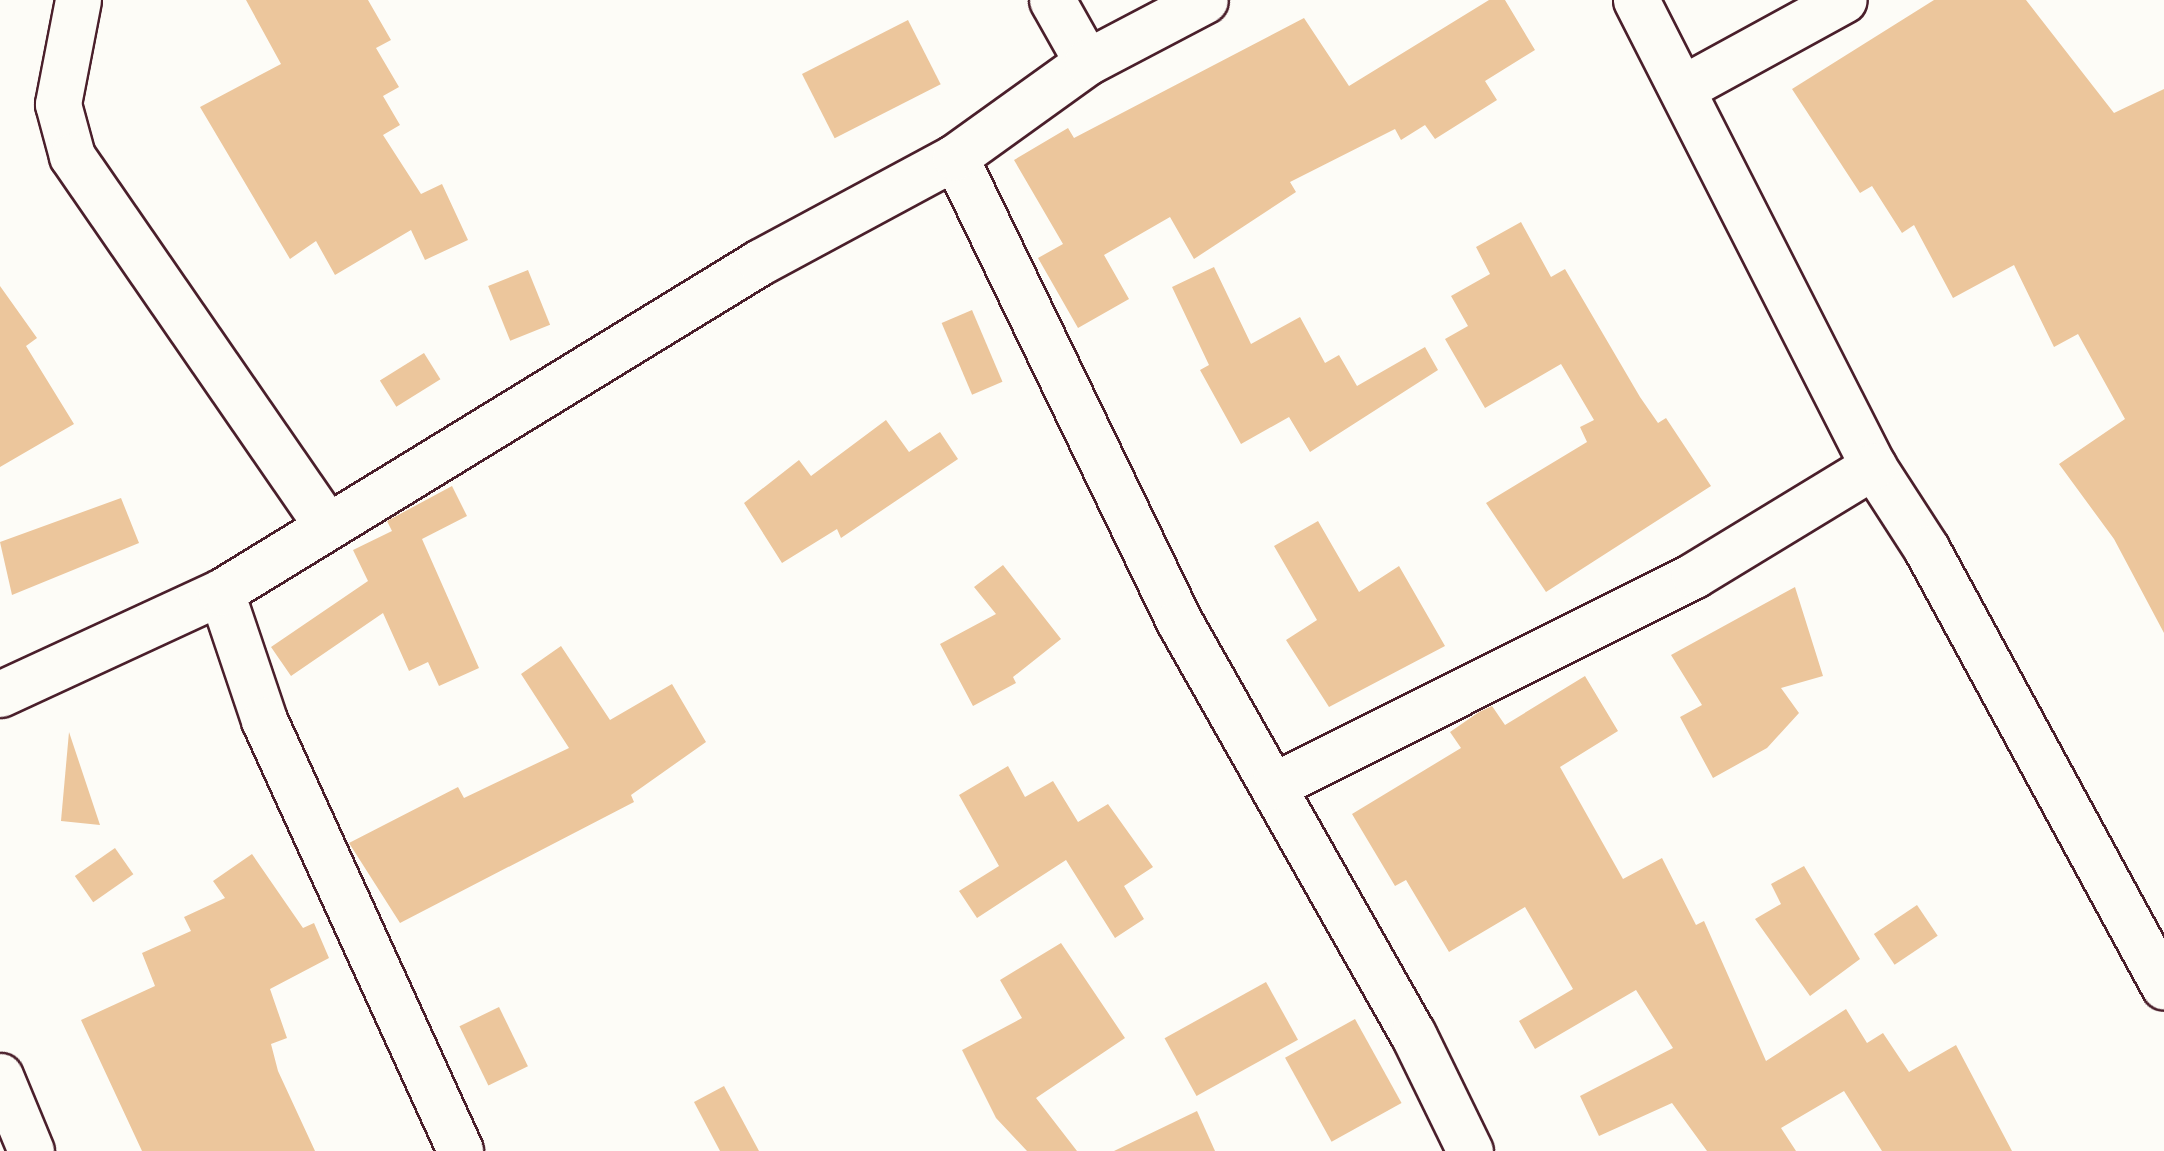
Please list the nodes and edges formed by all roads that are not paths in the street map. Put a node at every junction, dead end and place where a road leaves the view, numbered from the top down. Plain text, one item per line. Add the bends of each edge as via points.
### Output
1 (78, 0) edge
2 (1052, 0) edge
3 (1205, 0) edge
4 (1636, 0) edge
5 (1844, 0) edge
6 (1087, 62) junction
7 (1682, 88) junction
8 (955, 156) junction
9 (1873, 466) junction
10 (328, 525) junction
11 (221, 592) junction
12 (0, 694) edge
13 (1273, 786) junction
14 (2164, 987) edge
15 (0, 1076) edge
16 (32, 1151) edge
17 (460, 1151) edge
18 (1470, 1151) edge

1 - 10 street via 58,104 72,156
2 - 6 street
3 - 6 street
4 - 7 street
5 - 7 street
6 - 8 street
7 - 9 street
8 - 10 street via 760,262
8 - 13 street via 1088,444
9 - 13 street via 1694,574
9 - 14 street via 1926,548
10 - 11 street
11 - 12 street
11 - 17 street via 264,720
13 - 18 street
15 - 16 street

